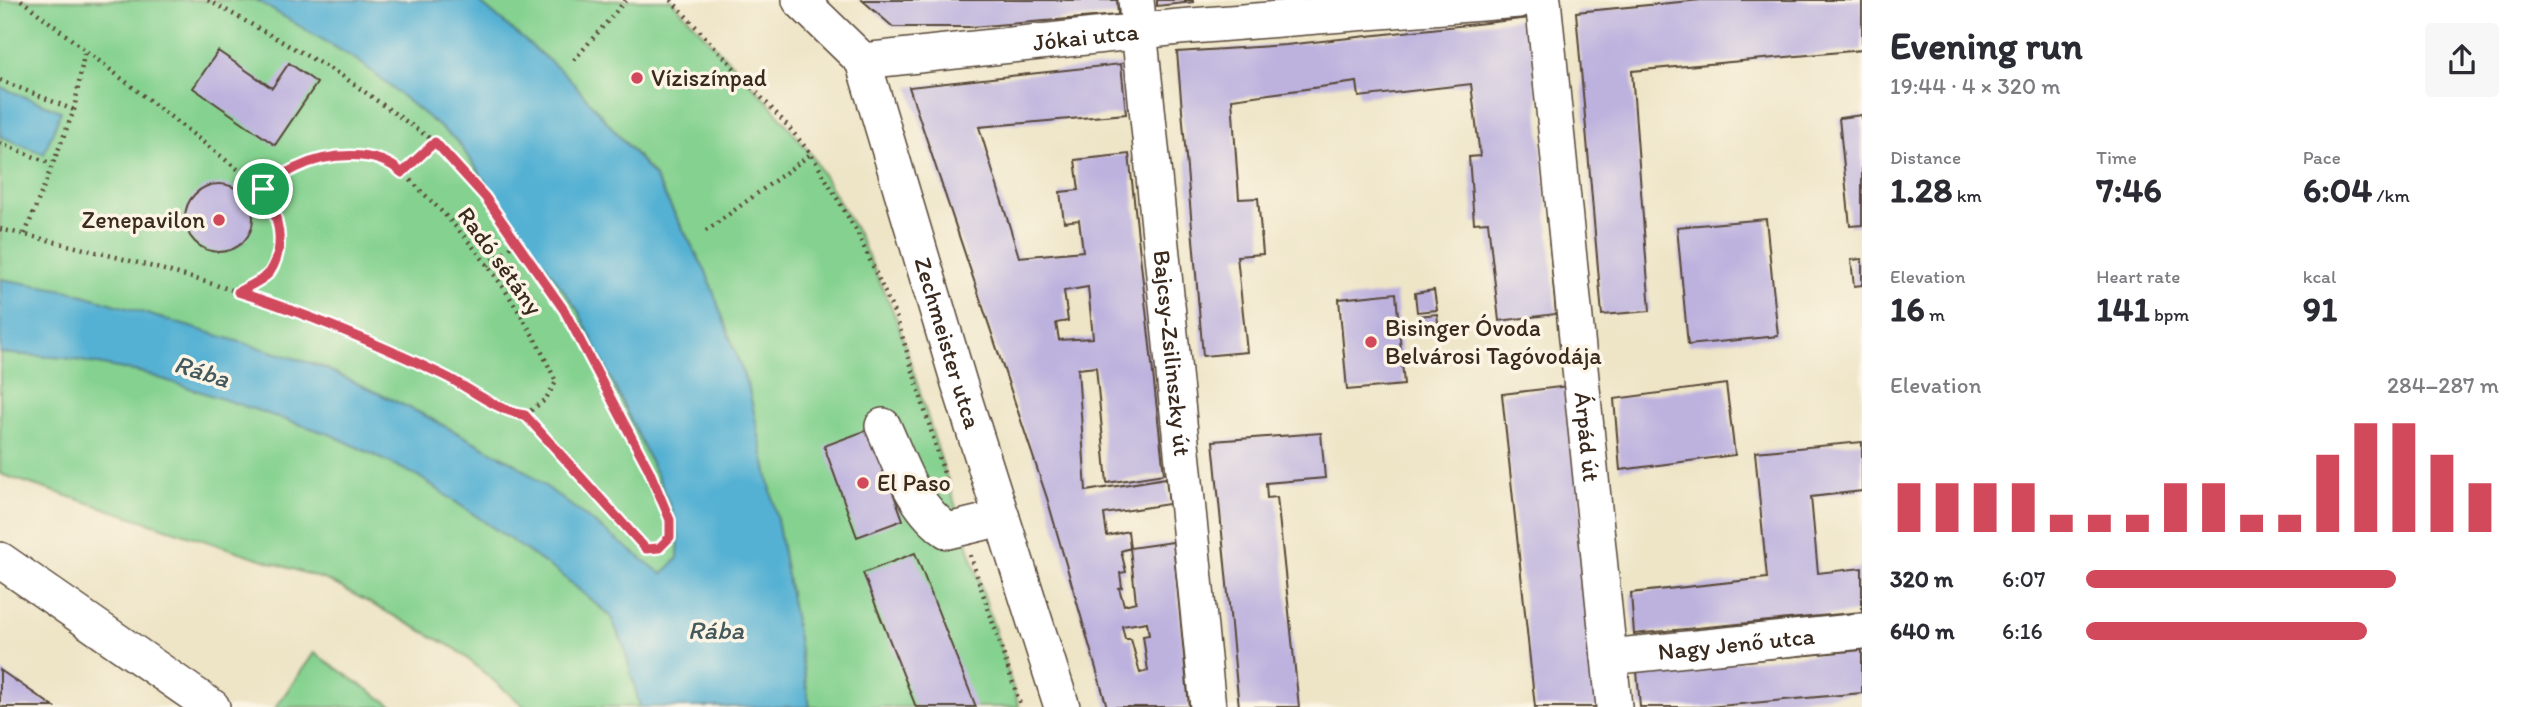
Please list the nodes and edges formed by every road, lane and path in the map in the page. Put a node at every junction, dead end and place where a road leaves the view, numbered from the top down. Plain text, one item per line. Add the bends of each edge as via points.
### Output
1 (21, 0) edge
2 (208, 0) edge
3 (626, 0) edge
4 (671, 0) edge
5 (800, 0) edge
6 (1519, 0) edge
7 (1544, 0) edge
8 (1396, 5) edge
9 (1138, 16) edge
10 (85, 49) junction
11 (574, 60) dead end
12 (863, 61) junction
13 (0, 80) edge
14 (74, 110) junction
15 (435, 142) junction
16 (0, 144) edge
17 (811, 154) junction
18 (52, 164) junction
19 (402, 173) junction
20 (263, 189) junction
21 (0, 229) edge
22 (706, 230) dead end
23 (25, 234) junction
24 (517, 242) junction
25 (487, 264) junction
26 (238, 292) junction
27 (525, 415) junction
28 (883, 426) dead end
29 (1002, 518) junction
30 (961, 530) junction
31 (0, 561) edge
32 (1862, 631) edge
33 (1609, 657) junction
34 (212, 707) edge
35 (1021, 707) edge
36 (1062, 707) edge
37 (1208, 707) edge
38 (1614, 707) edge

1 - 10 path
2 - 15 path via 341,75
3 - 11 path
4 - 17 path
5 - 12 street, Zechmeister utca
6 - 8 street, Jókai utca
7 - 33 street, Árpád út
8 - 9 street, Jókai utca
9 - 12 street, Jókai utca
9 - 37 street, Bajcsy-Zsilinszky út
10 - 14 path
10 - 20 path
12 - 29 street, Zechmeister utca
13 - 14 path
14 - 18 path
15 - 19 path
15 - 24 path via 485,197
16 - 18 path
17 - 22 path
17 - 30 path via 858,234 897,320
18 - 23 path
19 - 20 path, Radó sétány via 392,164 360,156 334,157 296,168
19 - 25 path, Radó sétány via 453,222
20 - 26 path via 275,209 280,247 269,274
21 - 23 path
23 - 26 path
24 - 25 path
24 - 27 path via 564,310 649,470 670,520 670,537 659,548 646,549
25 - 27 path, Radó sétány via 542,349 556,382 545,400
26 - 27 path via 370,340 469,387 513,414
28 - 30 street via 926,512 948,531
29 - 30 street
29 - 36 street, Zechmeister utca
30 - 35 path
31 - 34 street
32 - 33 street, Nagy Jenő utca
33 - 38 street, Árpád út

